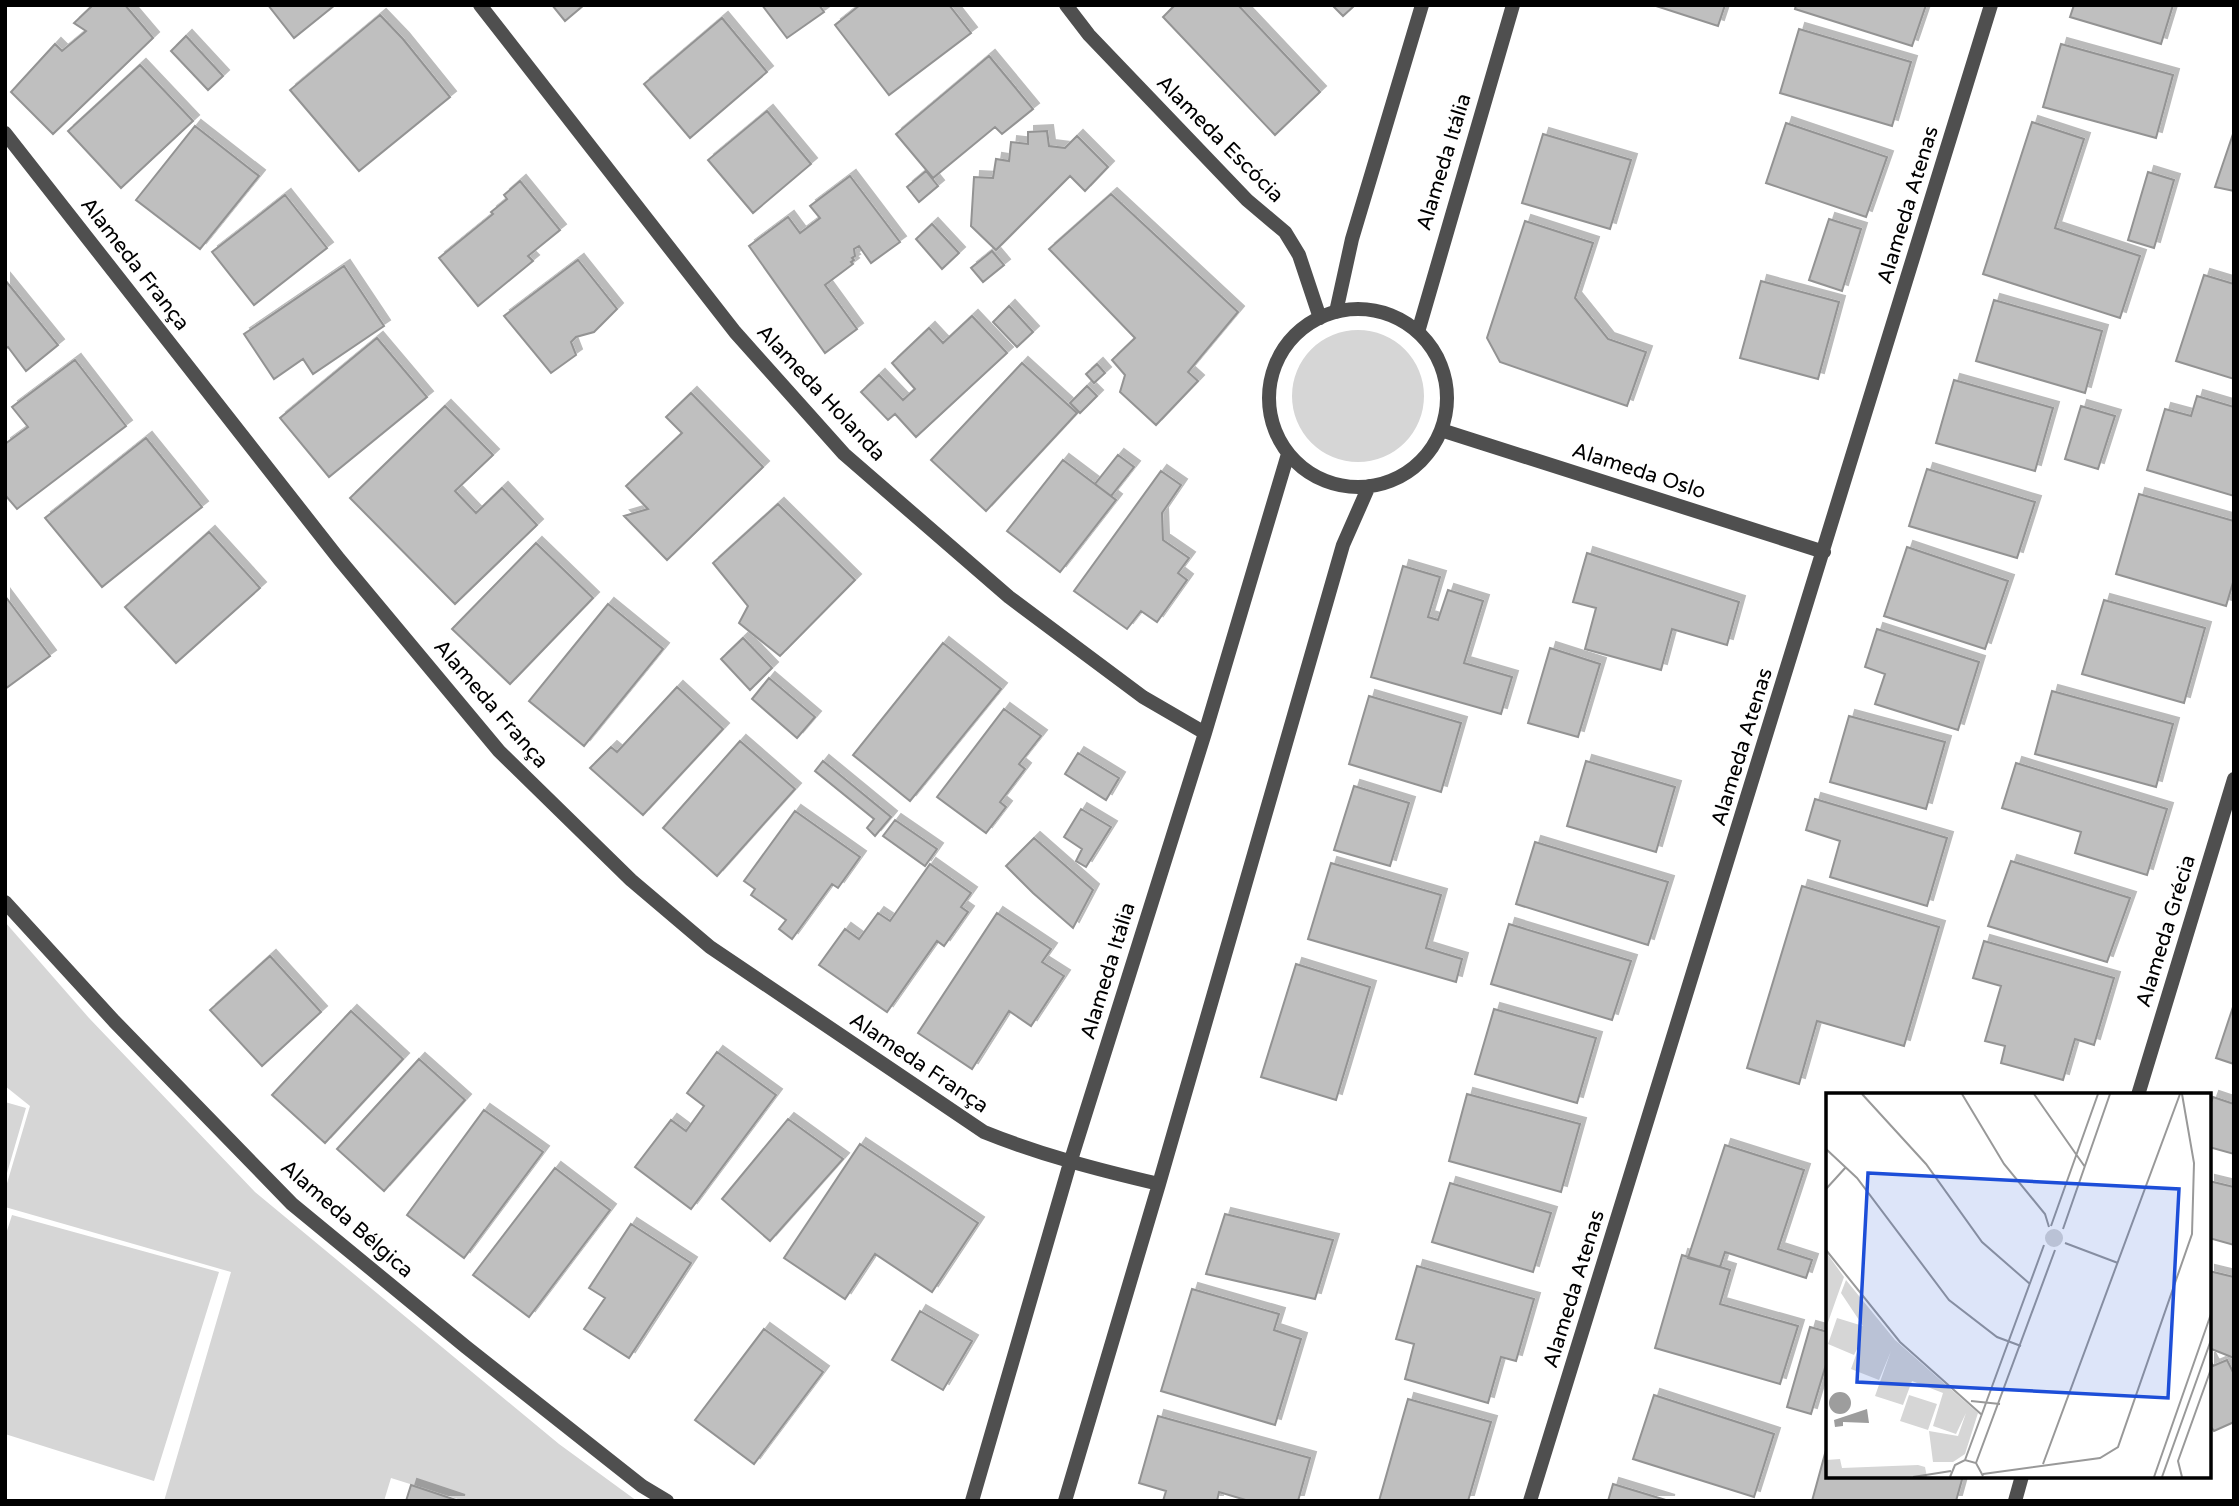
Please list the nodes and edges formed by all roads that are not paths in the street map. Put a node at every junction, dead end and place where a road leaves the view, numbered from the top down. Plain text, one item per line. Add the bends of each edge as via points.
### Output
1 (481, 5) edge
2 (1066, 5) edge
3 (1422, 5) edge
4 (1513, 5) edge
5 (1991, 5) edge
6 (5, 133) edge
7 (1336, 312) junction
8 (1320, 318) junction
9 (1418, 332) junction
10 (1441, 430) junction
11 (1288, 454) junction
12 (1368, 486) junction
13 (1824, 552) junction
14 (1205, 733) junction
15 (2234, 779) edge
16 (5, 902) edge
17 (2139, 1093) edge
18 (1070, 1163) junction
19 (1159, 1184) junction
20 (2021, 1478) edge
21 (667, 1501) edge
22 (972, 1501) edge
23 (1065, 1501) edge
24 (1530, 1501) edge
25 (2015, 1501) edge

1 - 14 street, Alameda Holanda via 735,332 844,454 1009,597 1143,697
2 - 8 street, Alameda Escócia via 1247,200 1285,232 1299,255
3 - 7 street via 1352,239
4 - 9 street, Alameda Itália
5 - 13 street, Alameda Atenas
6 - 18 street, Alameda França via 339,559 499,751 631,880 710,947 984,1132
7 - 8 street
7 - 9 street via 1365,309 1393,316
8 - 11 street via 1300,330 1285,347 1271,378 1269,412
9 - 10 street via 1435,353 1445,377 1447,404
10 - 12 street via 1430,451 1413,468
10 - 13 street, Alameda Oslo
11 - 12 street via 1324,480
11 - 14 street, Alameda Itália
12 - 19 street via 1343,545
13 - 24 street, Alameda Atenas
14 - 18 street, Alameda Itália
15 - 17 street, Alameda Grécia
16 - 21 street, Alameda Bélgica via 292,1204 466,1348
18 - 19 street, Alameda França
18 - 22 street, Alameda Itália
19 - 23 street
20 - 25 street

